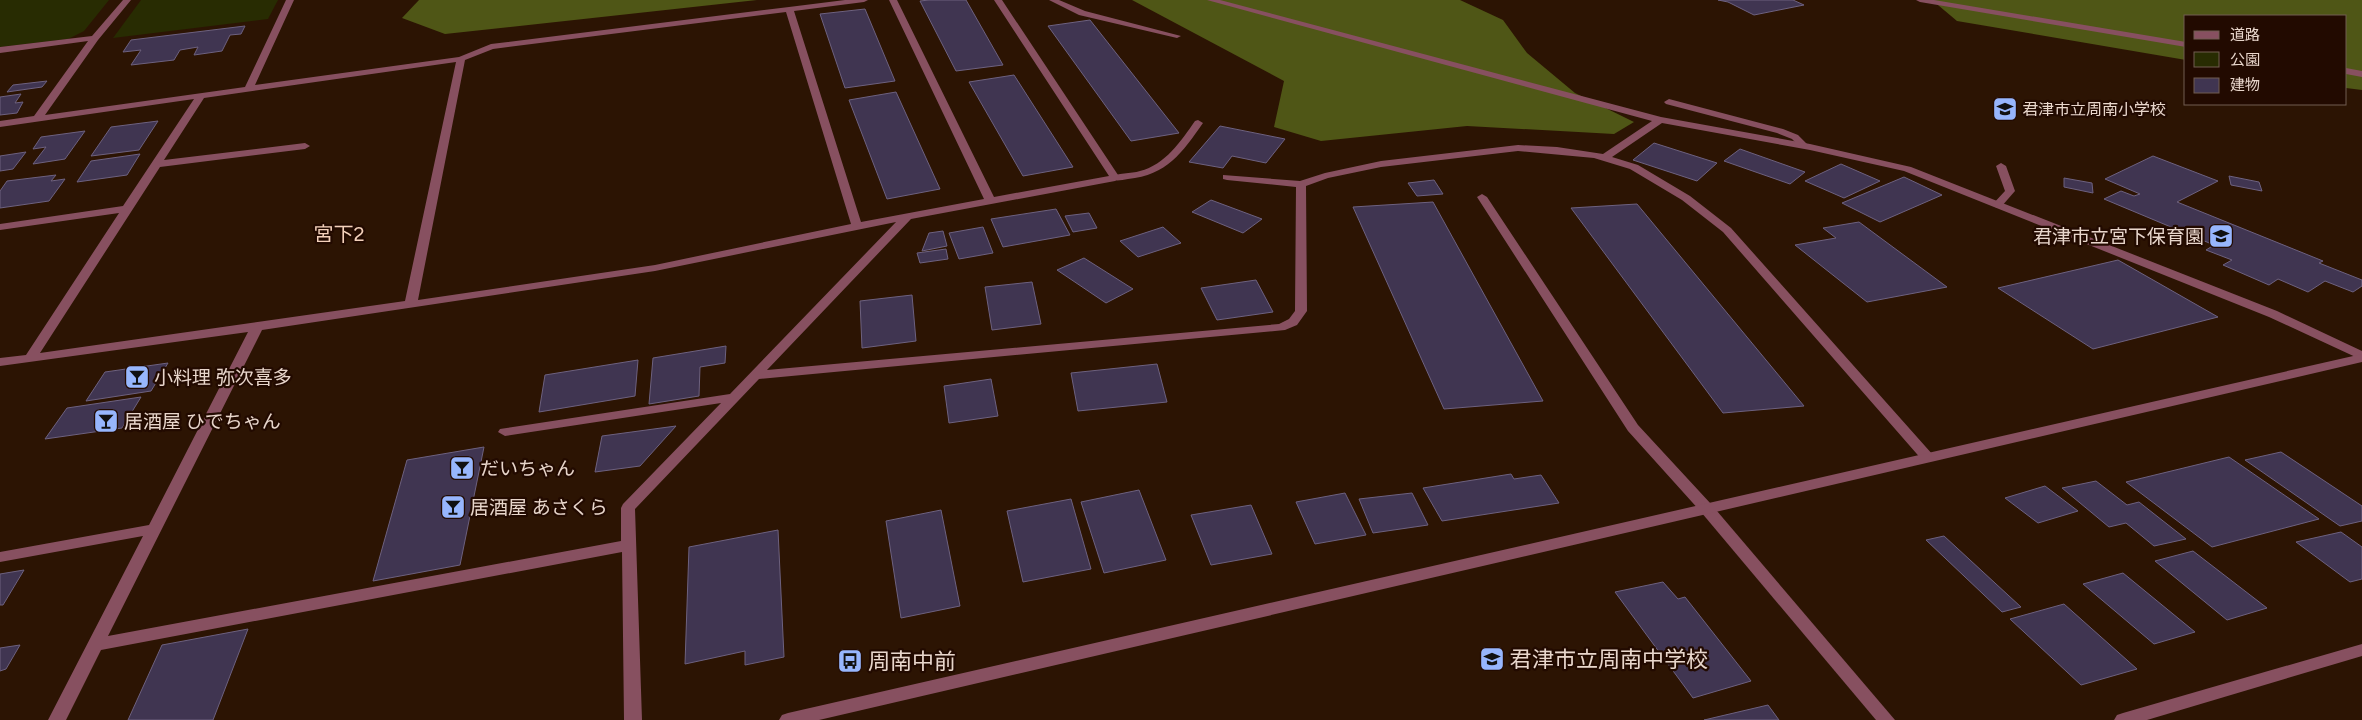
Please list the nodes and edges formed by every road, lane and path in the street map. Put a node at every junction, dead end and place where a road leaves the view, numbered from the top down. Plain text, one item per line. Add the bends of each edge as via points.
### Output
1 (126, 0) edge
2 (290, 0) edge
3 (864, 0) edge
4 (893, 0) edge
5 (998, 0) edge
6 (1053, 0) edge
7 (1211, 0) edge
8 (1920, 0) edge
9 (790, 9) junction
10 (1177, 36) dead end
11 (96, 38) junction
12 (2184, 44) edge
13 (0, 50) edge
14 (460, 59) junction
15 (2347, 71) edge
16 (2362, 74) edge
17 (248, 90) junction
18 (200, 97) junction
19 (1669, 102) dead end
20 (36, 119) junction
21 (1660, 120) junction
22 (0, 124) edge
23 (1198, 124) dead end
24 (305, 146) dead end
25 (1804, 146) junction
26 (1604, 158) junction
27 (157, 164) junction
28 (2001, 166) dead end
29 (1227, 177) dead end
30 (1115, 178) junction
31 (1301, 184) junction
32 (1482, 197) dead end
33 (990, 200) junction
34 (1997, 204) junction
35 (128, 209) junction
36 (909, 216) junction
37 (0, 226) edge
38 (857, 226) junction
39 (411, 303) junction
40 (257, 327) junction
41 (2362, 357) edge
42 (30, 358) junction
43 (0, 362) edge
44 (758, 375) junction
45 (736, 397) junction
46 (505, 432) dead end
47 (1928, 458) junction
48 (1706, 508) junction
49 (154, 529) junction
50 (629, 545) junction
51 (0, 557) edge
52 (95, 645) junction
53 (2362, 650) edge
54 (57, 720) edge
55 (632, 720) edge
56 (788, 720) edge
57 (1886, 720) edge
58 (2123, 720) edge

1 - 11 street
2 - 17 street
3 - 9 street
4 - 33 street
5 - 30 street
6 - 10 street via 1082,12
7 - 21 street
8 - 12 street
9 - 14 street via 491,47
9 - 38 street
11 - 13 street
11 - 20 street
14 - 17 street
14 - 39 street
15 - 16 street
17 - 18 street
18 - 20 street
18 - 27 street
19 - 25 street via 1780,132 1795,137
20 - 22 street
21 - 25 street
21 - 26 street
23 - 30 street via 1168,160 1150,172
24 - 27 street
25 - 34 street via 1907,169
26 - 31 street via 1557,150 1518,148 1381,164
26 - 47 street via 1634,167 1679,193 1727,230
27 - 35 street
28 - 34 street via 2010,191
29 - 31 street
30 - 33 street
31 - 44 street via 1301,311 1293,322 1281,327
32 - 48 street via 1633,428
33 - 36 street
34 - 41 street via 2273,314
35 - 37 street
35 - 42 street
36 - 38 street
36 - 44 street
38 - 39 street via 655,268
39 - 40 street
40 - 42 street
40 - 49 street
41 - 47 street
42 - 43 street
44 - 45 street
45 - 46 street
45 - 50 street via 628,508
47 - 48 street
48 - 56 street
48 - 57 street
49 - 51 street
49 - 52 street
50 - 52 street
50 - 55 street
52 - 54 street
53 - 58 street

